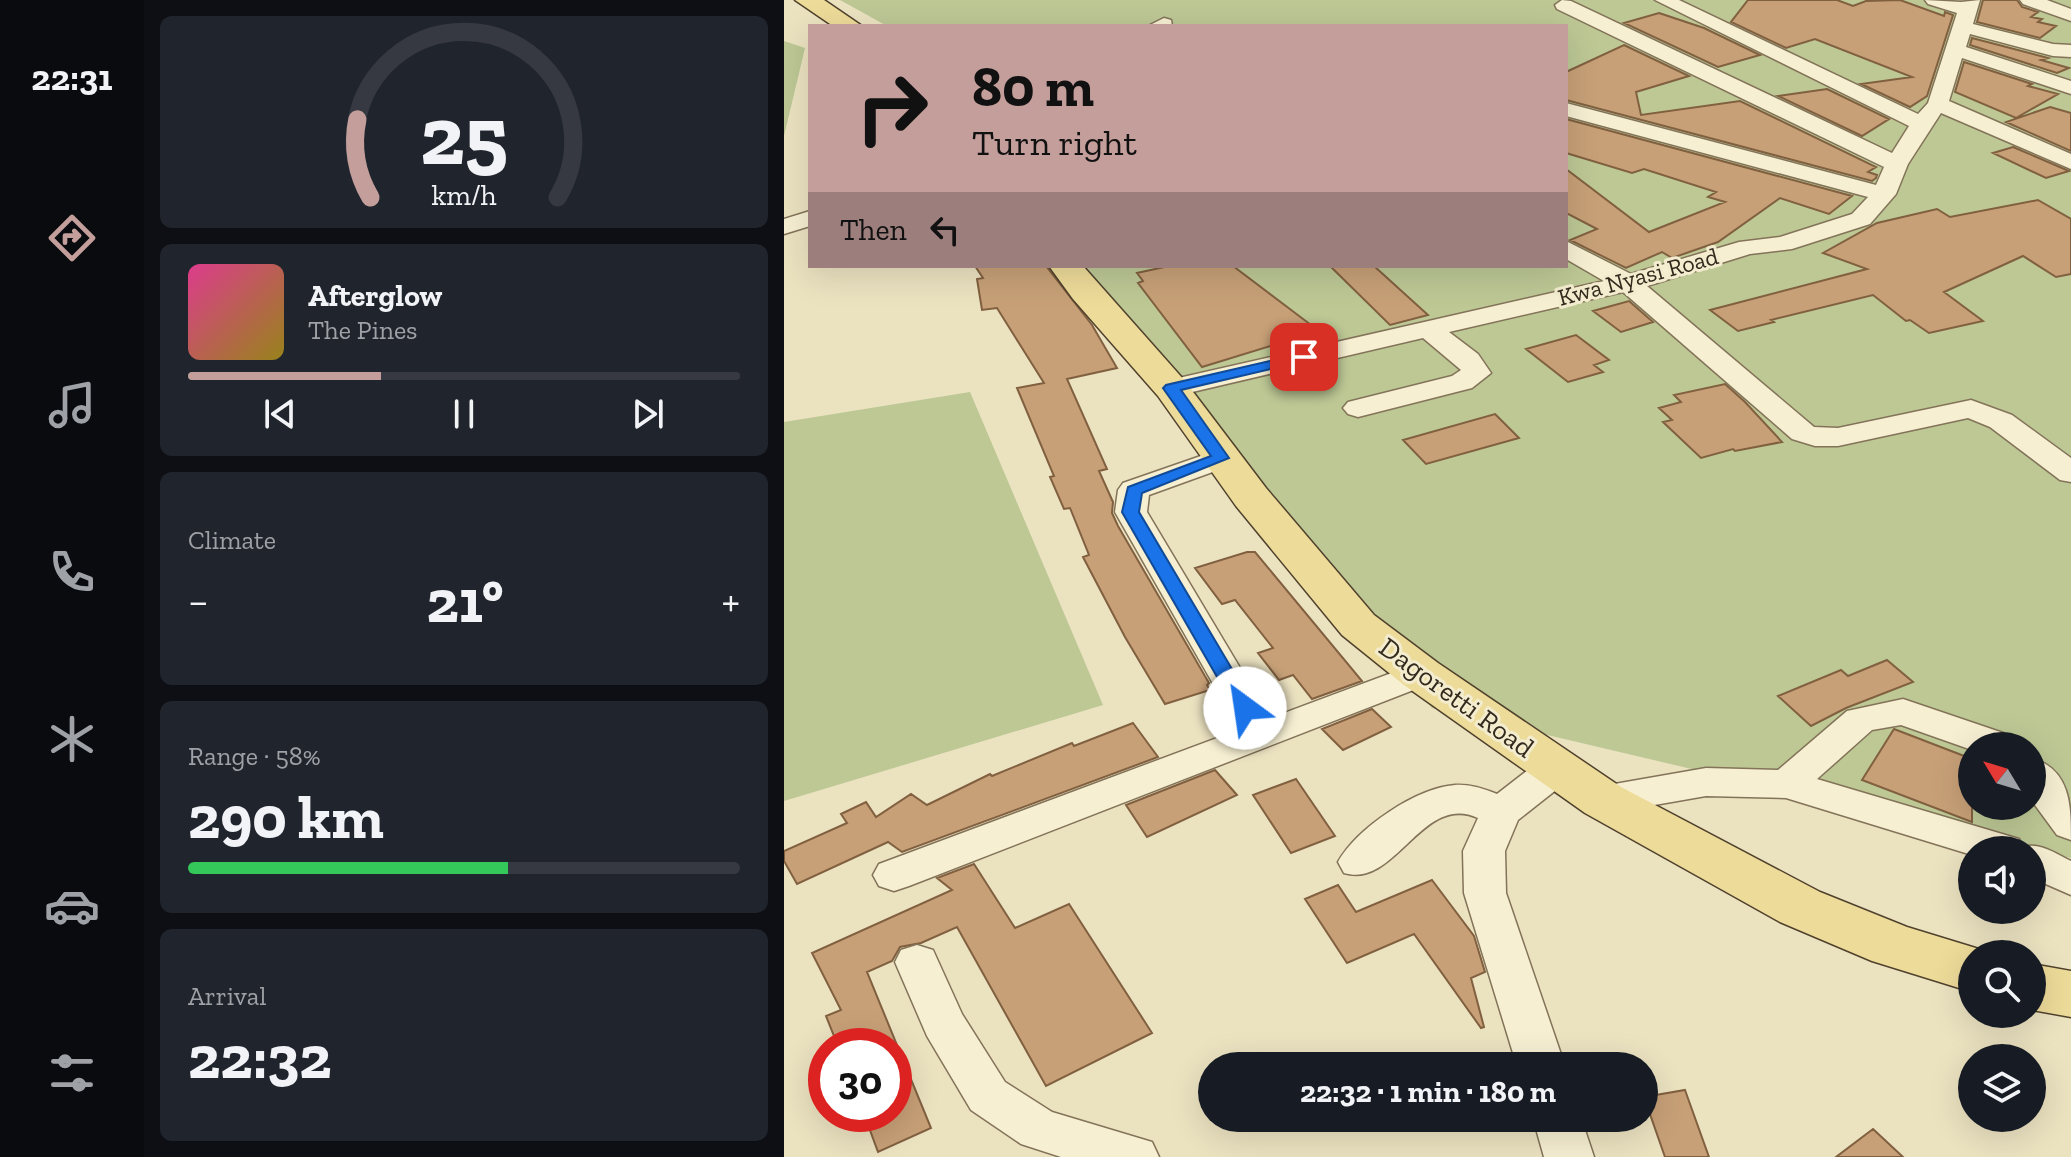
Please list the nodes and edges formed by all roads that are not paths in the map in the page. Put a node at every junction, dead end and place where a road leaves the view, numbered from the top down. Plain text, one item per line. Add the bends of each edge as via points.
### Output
1 (807, 0) edge
2 (1664, 0) edge
3 (1934, 0) edge
4 (2029, 0) edge
5 (1564, 5) dead end
6 (2071, 15) edge
7 (1966, 22) edge
8 (847, 24) edge
9 (2071, 51) edge
10 (2071, 88) edge
11 (1938, 104) junction
12 (1568, 110) edge
13 (1921, 124) junction
14 (2071, 162) edge
15 (1897, 164) junction
16 (1884, 194) junction
17 (808, 219) edge
18 (784, 227) edge
19 (1568, 250) edge
20 (1067, 268) edge
21 (1628, 283) junction
22 (1428, 329) junction
23 (1171, 388) junction
24 (1358, 408) dead end
25 (1221, 458) junction
26 (2071, 473) edge
27 (1421, 674) junction
28 (1245, 708) dead end
29 (1961, 732) edge
30 (1556, 769) junction
31 (1787, 784) junction
32 (2046, 791) edge
33 (1603, 800) junction
34 (1501, 812) junction
35 (2071, 825) edge
36 (1958, 836) edge
37 (1359, 862) dead end
38 (2046, 867) edge
39 (894, 875) dead end
40 (2071, 879) edge
41 (917, 962) dead end
42 (1958, 965) edge
43 (2046, 990) edge
44 (2071, 994) edge
45 (1536, 1052) edge
46 (1561, 1132) edge
47 (1134, 1157) edge
48 (1569, 1157) edge

1 - 8 main road
2 - 13 street
3 - 7 street
4 - 6 street
5 - 15 street
7 - 9 street
7 - 10 street
7 - 11 street, Kwa Nyasi Road
11 - 13 street, Kwa Nyasi Road
11 - 14 street
12 - 16 street
13 - 15 street, Kwa Nyasi Road
15 - 16 street, Kwa Nyasi Road
16 - 21 street, Kwa Nyasi Road via 1861,219
17 - 18 street
19 - 21 street
20 - 23 main road, Dagoretti Road
21 - 22 street, Kwa Nyasi Road
21 - 26 street via 1803,433 1838,437 1971,409 2001,421
22 - 23 street, Kwa Nyasi Road
22 - 24 street via 1477,373 1462,382
23 - 25 main road, Dagoretti Road
25 - 27 main road, Dagoretti Road via 1358,625
25 - 28 street via 1134,490 1131,512
27 - 30 main road, Dagoretti Road
27 - 39 street
29 - 31 street via 1903,712 1860,720
30 - 33 main road, Dagoretti Road
30 - 34 street
31 - 33 street via 1706,782
31 - 36 street
32 - 35 street
33 - 42 main road, Dagoretti Road via 1800,907 1892,945
34 - 37 street via 1463,798 1446,801 1394,830
34 - 45 street via 1484,851 1485,893
38 - 40 street
41 - 47 street via 943,1023 988,1096 1038,1129
43 - 44 main road
46 - 48 street

